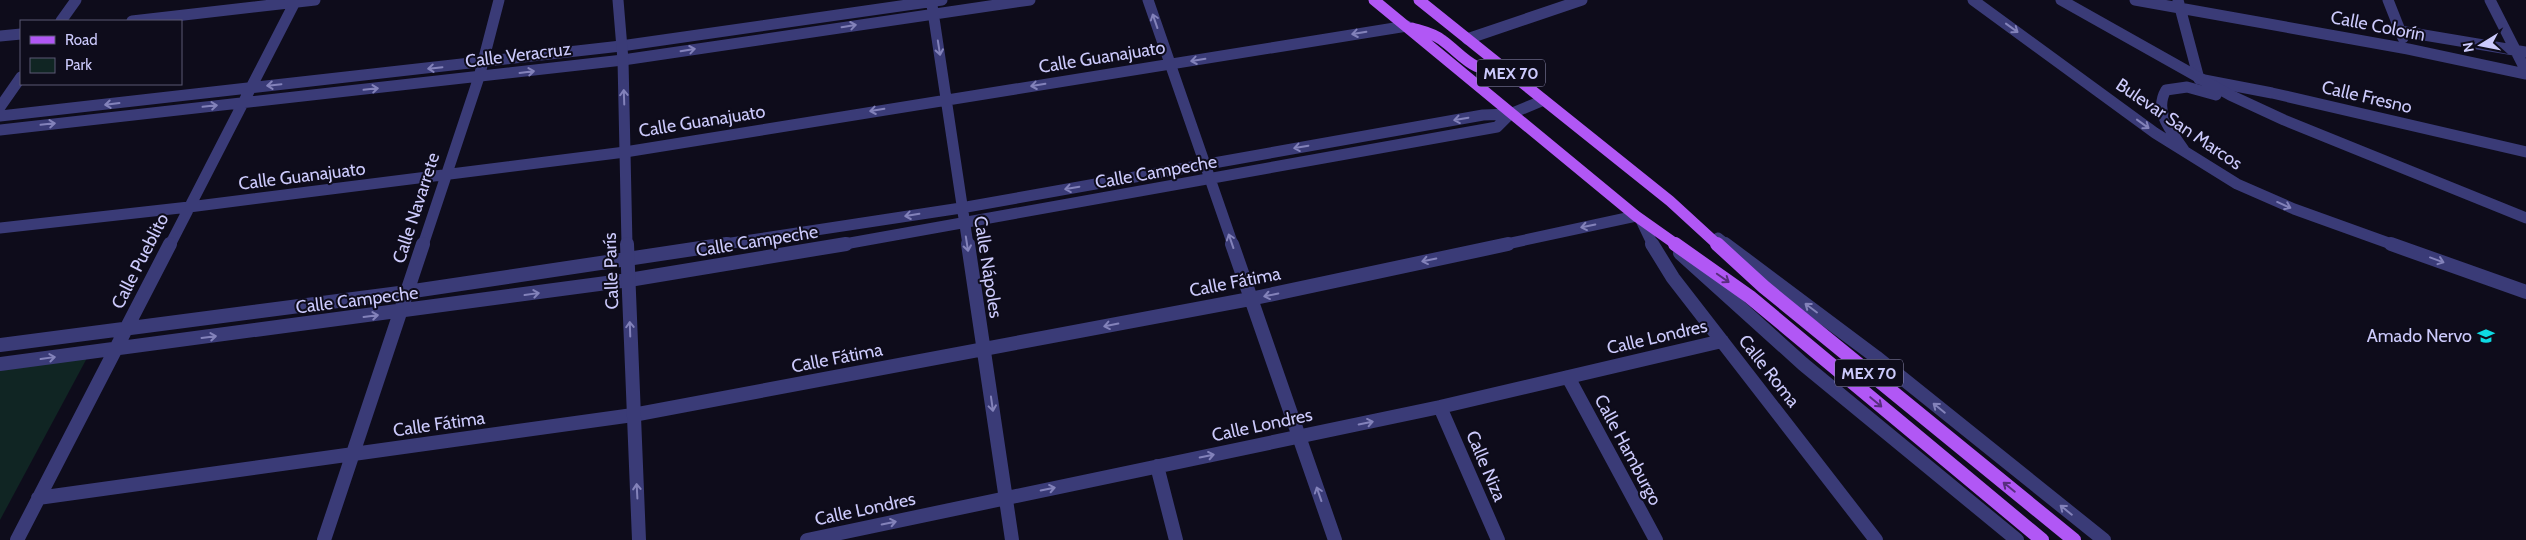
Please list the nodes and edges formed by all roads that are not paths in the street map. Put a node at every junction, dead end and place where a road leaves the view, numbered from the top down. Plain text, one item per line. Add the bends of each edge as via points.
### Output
1 (76, 0) edge
2 (315, 0) edge
3 (499, 0) edge
4 (618, 0) edge
5 (1030, 0) edge
6 (1148, 0) edge
7 (1374, 0) edge
8 (1419, 0) edge
9 (1582, 0) edge
10 (1972, 0) edge
11 (2061, 0) edge
12 (2135, 0) edge
13 (2388, 0) edge
14 (2490, 0) edge
15 (295, 1) edge
16 (934, 4) edge
17 (2179, 4) edge
18 (62, 20) edge
19 (140, 20) edge
20 (1407, 26) junction
21 (2400, 31) junction
22 (20, 34) edge
23 (0, 36) edge
24 (1468, 39) junction
25 (622, 46) junction
26 (2408, 49) junction
27 (2521, 51) edge
28 (623, 60) junction
29 (484, 63) junction
30 (1170, 64) junction
31 (1503, 67) junction
32 (2526, 73) edge
33 (479, 77) junction
34 (20, 78) edge
35 (2199, 79) junction
36 (250, 88) junction
37 (947, 98) junction
38 (1544, 100) junction
39 (243, 103) junction
40 (0, 107) edge
41 (20, 114) junction
42 (1510, 114) junction
43 (0, 116) edge
44 (2284, 120) junction
45 (4, 129) edge
46 (625, 152) junction
47 (2526, 152) edge
48 (2186, 154) junction
49 (1204, 164) junction
50 (445, 176) junction
51 (1210, 180) junction
52 (1670, 201) junction
53 (189, 207) junction
54 (961, 208) junction
55 (1638, 218) junction
56 (2526, 218) edge
57 (964, 224) junction
58 (0, 228) edge
59 (1668, 241) junction
60 (627, 259) junction
61 (629, 280) junction
62 (406, 292) junction
63 (2526, 292) edge
64 (1250, 299) junction
65 (400, 313) junction
66 (126, 329) junction
67 (1722, 342) junction
68 (0, 344) edge
69 (116, 349) junction
70 (984, 349) junction
71 (0, 364) edge
72 (1568, 377) junction
73 (1440, 407) junction
74 (633, 415) junction
75 (1298, 437) junction
76 (351, 455) junction
77 (1158, 466) junction
78 (38, 498) junction
79 (1005, 498) junction
80 (856, 535) edge
81 (17, 540) edge
82 (324, 540) edge
83 (639, 540) edge
84 (807, 540) edge
85 (1012, 540) edge
86 (1176, 540) edge
87 (1335, 540) edge
88 (1498, 540) edge
89 (1656, 540) edge
90 (1876, 540) edge
91 (2017, 540) edge
92 (2042, 540) edge
93 (2074, 540) edge
94 (2104, 540) edge

1 - 18 street
2 - 15 street
3 - 29 street, Calle Navarrete
4 - 25 street, Calle París
5 - 16 street, Calle Veracruz
30 -> 6 street
7 - 20 main road, MEX 70
8 - 24 main road, MEX 70
9 - 24 street
10 -> 48 street, Bulevar San Marcos
11 - 35 street
12 - 17 street, Calle Colorín
13 - 21 street
14 - 27 street
15 - 19 street
15 - 36 street, Calle Pueblito
16 - 25 street, Calle Veracruz
28 -> 16 street, Calle Veracruz
16 -> 37 street, Calle Nápoles
17 - 26 street, Calle Colorín
17 - 35 street
20 -> 30 street, Calle Guanajuato
20 - 31 main road via 1442,40 1478,69 1493,72
20 - 42 main road, MEX 70
21 - 26 street
21 - 27 street
22 - 23 street
24 - 31 main road, MEX 70
25 - 28 street, Calle París
25 - 29 street, Calle Veracruz
26 - 32 street, Calle Colorín
27 - 32 street
33 -> 28 street, Calle Veracruz
46 -> 28 street, Calle París
29 - 33 street, Calle Navarrete
29 -> 36 street, Calle Veracruz
30 -> 37 street, Calle Guanajuato
30 - 49 street
31 - 38 main road, MEX 70
39 -> 33 street, Calle Veracruz
33 - 50 street, Calle Navarrete
34 - 40 street
35 - 44 street
35 - 47 street, Calle Fresno via 2272,92
36 - 39 street, Calle Pueblito
36 -> 41 street, Calle Veracruz
37 -> 46 street, Calle Guanajuato
37 - 54 street, Calle Nápoles
38 - 42 street, Calle Campeche
38 - 52 main road, MEX 70
45 -> 39 street, Calle Veracruz
39 - 53 street, Calle Pueblito
41 - 43 street, Calle Veracruz
41 - 45 street, Calle Veracruz
42 -> 49 street, Calle Campeche via 1483,115
42 - 51 street, Calle Campeche via 1497,127
42 - 55 main road, MEX 70
44 - 48 street via 2202,90 2187,87 2166,90 2160,97 2160,106
44 - 56 street
46 - 50 street, Calle Guanajuato
46 - 60 street, Calle París
48 -> 63 street, Bulevar San Marcos via 2238,184 2294,209
49 - 51 street
49 -> 54 street, Calle Campeche
50 - 53 street, Calle Guanajuato
50 - 62 street, Calle Navarrete
51 - 57 street, Calle Campeche
64 -> 51 street
93 -> 52 main road, MEX 70 via 1764,287
94 -> 52 street, MEX 70 via 1876,358
53 - 58 street, Calle Guanajuato
53 - 66 street, Calle Pueblito
54 - 57 street, Calle Nápoles
54 -> 60 street, Calle Campeche
55 - 59 main road, MEX 70
55 -> 64 street, Calle Fátima
55 - 67 street, Calle Roma via 1673,278
57 - 61 street, Calle Campeche
57 -> 70 street, Calle Nápoles
59 - 91 street, MEX 70 via 1718,289
59 -> 92 main road, MEX 70 via 1750,297
60 - 61 street, Calle París
60 - 62 street, Calle Campeche
65 -> 61 street, Calle Campeche
74 -> 61 street, Calle París
62 - 65 street, Calle Navarrete
62 - 66 street, Calle Campeche
64 -> 70 street, Calle Fátima
64 - 75 street
69 -> 65 street, Calle Campeche
65 - 76 street, Calle Navarrete
66 - 68 street, Calle Campeche
66 - 69 street, Calle Pueblito
67 - 72 street, Calle Londres
67 - 90 street, Calle Roma
71 -> 69 street, Calle Campeche
69 - 78 street, Calle Pueblito
70 - 74 street, Calle Fátima
70 -> 79 street, Calle Nápoles
72 - 73 street, Calle Londres
72 - 89 street, Calle Hamburgo
75 -> 73 street, Calle Londres
73 - 88 street, Calle Niza
74 - 76 street, Calle Fátima
83 -> 74 street, Calle París
77 -> 75 street, Calle Londres
87 -> 75 street
76 - 78 street, Calle Fátima
76 - 82 street, Calle Navarrete
79 -> 77 street, Calle Londres
77 - 86 street
78 - 81 street, Calle Pueblito
80 -> 79 street, Calle Londres
79 - 85 street, Calle Nápoles
80 - 84 street, Calle Londres

